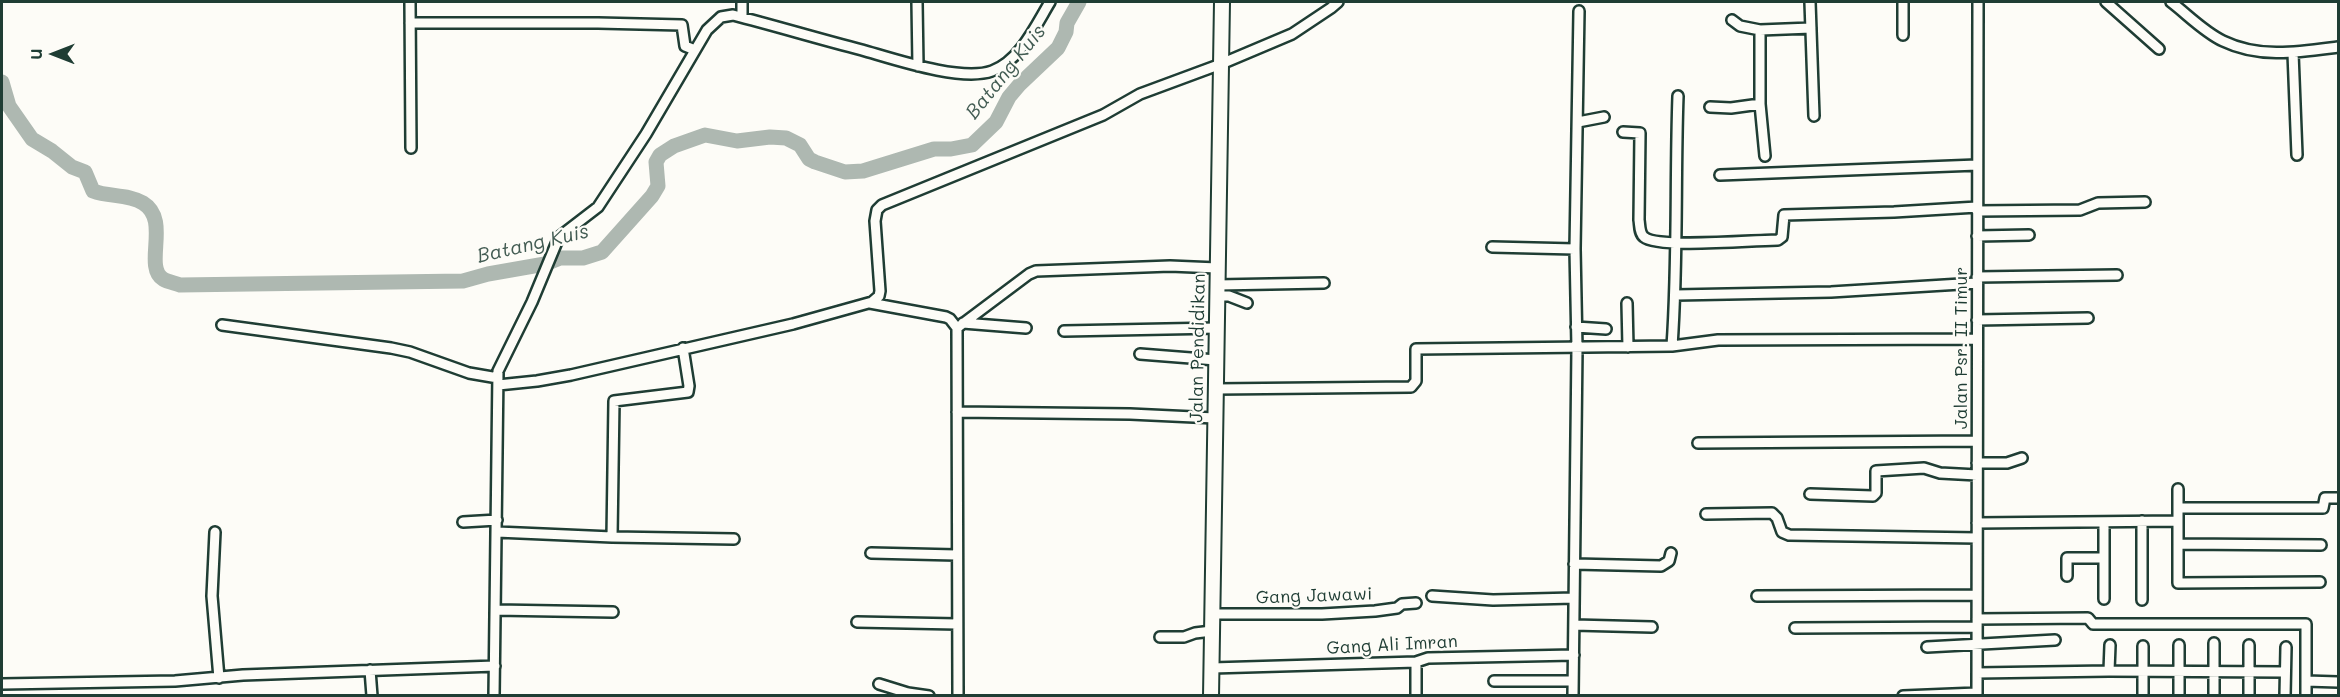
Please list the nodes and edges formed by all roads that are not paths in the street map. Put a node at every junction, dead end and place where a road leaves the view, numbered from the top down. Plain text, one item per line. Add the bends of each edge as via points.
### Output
1 (410, 2) edge
2 (742, 2) edge
3 (916, 2) edge
4 (1050, 2) edge
5 (1222, 2) edge
6 (1338, 2) edge
7 (1810, 2) edge
8 (1903, 2) edge
9 (1978, 2) edge
10 (2106, 2) edge
11 (2171, 2) edge
12 (1580, 11) dead end
13 (742, 17) junction
14 (1732, 21) dead end
15 (410, 23) junction
16 (1811, 28) junction
17 (1760, 30) junction
18 (1903, 35) dead end
19 (2338, 47) edge
20 (2159, 49) dead end
21 (695, 50) junction
22 (2293, 52) junction
23 (1221, 63) junction
24 (918, 66) junction
25 (1678, 96) dead end
26 (1760, 104) junction
27 (1710, 107) dead end
28 (1814, 116) dead end
29 (1604, 117) dead end
30 (1578, 122) junction
31 (1623, 132) dead end
32 (411, 148) dead end
33 (2297, 155) dead end
34 (1765, 156) dead end
35 (1977, 165) junction
36 (1720, 175) dead end
37 (2145, 202) dead end
38 (1977, 209) junction
39 (2029, 235) dead end
40 (1977, 236) junction
41 (1677, 244) junction
42 (1492, 247) dead end
43 (1575, 249) junction
44 (1217, 268) junction
45 (2117, 275) dead end
46 (1977, 280) junction
47 (1324, 283) dead end
48 (1222, 290) junction
49 (1676, 295) junction
50 (867, 303) junction
51 (1247, 303) dead end
52 (1627, 303) dead end
53 (2088, 318) dead end
54 (1977, 320) junction
55 (956, 324) junction
56 (222, 325) dead end
57 (1576, 327) junction
58 (1026, 328) dead end
59 (1217, 328) junction
60 (1606, 329) dead end
61 (1064, 331) dead end
62 (1977, 339) junction
63 (1672, 346) junction
64 (1628, 347) junction
65 (683, 348) junction
66 (1576, 348) junction
67 (1140, 354) dead end
68 (1216, 360) junction
69 (498, 382) junction
70 (1216, 389) junction
71 (957, 412) junction
72 (1215, 418) junction
73 (1977, 441) junction
74 (1698, 443) dead end
75 (2022, 458) dead end
76 (1977, 464) junction
77 (1977, 475) junction
78 (2178, 489) dead end
79 (1810, 494) dead end
80 (2338, 498) edge
81 (2178, 508) junction
82 (1706, 514) dead end
83 (497, 520) junction
84 (2142, 521) junction
85 (2178, 521) junction
86 (463, 522) dead end
87 (2104, 522) junction
88 (1977, 524) junction
89 (215, 532) dead end
90 (497, 532) junction
91 (612, 537) junction
92 (1977, 538) junction
93 (734, 539) dead end
94 (2178, 544) junction
95 (2321, 545) dead end
96 (871, 553) dead end
97 (1671, 554) dead end
98 (956, 555) junction
99 (2104, 558) junction
100 (1574, 564) junction
101 (2067, 576) dead end
102 (2320, 582) dead end
103 (1977, 595) junction
104 (1432, 596) dead end
105 (1757, 596) dead end
106 (1574, 598) junction
107 (2104, 599) dead end
108 (2142, 600) dead end
109 (1416, 603) dead end
110 (496, 610) junction
111 (614, 612) dead end
112 (1212, 614) junction
113 (857, 622) dead end
114 (1977, 623) junction
115 (957, 624) junction
116 (1574, 625) junction
117 (1652, 627) dead end
118 (1795, 628) dead end
119 (1212, 631) junction
120 (1160, 637) dead end
121 (2055, 640) dead end
122 (1976, 643) junction
123 (2214, 643) dead end
124 (2109, 645) dead end
125 (2179, 645) dead end
126 (2249, 645) dead end
127 (2144, 646) dead end
128 (1927, 647) dead end
129 (2286, 647) dead end
130 (1574, 655) junction
131 (1416, 662) junction
132 (495, 666) junction
133 (1212, 668) junction
134 (370, 670) junction
135 (2109, 671) junction
136 (2143, 672) junction
137 (2179, 672) junction
138 (2214, 672) junction
139 (2249, 672) junction
140 (2285, 672) junction
141 (1977, 674) junction
142 (219, 678) junction
143 (1494, 681) dead end
144 (1573, 681) junction
145 (2306, 681) junction
146 (2338, 681) edge
147 (2, 684) edge
148 (879, 684) dead end
149 (1977, 694) edge
150 (372, 696) edge
151 (494, 696) edge
152 (929, 696) edge
153 (958, 696) edge
154 (1211, 696) edge
155 (1416, 696) edge
156 (1573, 696) edge
157 (1903, 696) edge
158 (2143, 696) edge
159 (2179, 696) edge
160 (2214, 696) edge
161 (2249, 696) edge
162 (2285, 696) edge
163 (2306, 696) edge

1 - 15 street
2 - 13 street
3 - 24 street
4 - 24 street via 1017,52 992,71
5 - 23 main road, Jalan Pendidikan
6 - 23 street via 1295,32
7 - 16 street
8 - 18 street
9 - 35 street, Jalan Psr. II Timur
10 - 20 street
11 - 22 street via 2222,41 2251,50
12 - 30 street
13 - 21 street via 721,17
13 - 24 street
14 - 17 street
15 - 21 street via 682,25 684,45
15 - 32 street
16 - 17 street
16 - 28 street
17 - 26 street
19 - 22 street
21 - 69 street via 598,207 560,237 498,371
22 - 33 street
23 - 44 main road, Jalan Pendidikan
23 - 50 street via 882,205 874,221 879,296
25 - 41 street
26 - 27 street
26 - 34 street
29 - 30 street
30 - 43 street
31 - 41 street via 1640,133 1642,235
35 - 36 street
35 - 38 street, Jalan Psr. II Timur
37 - 38 street via 2098,202 2080,210
38 - 40 street, Jalan Psr. II Timur
38 - 41 street via 1784,215 1782,237 1778,240
39 - 40 street
40 - 46 street, Jalan Psr. II Timur
41 - 49 street
42 - 43 street
43 - 57 street
44 - 48 main road, Jalan Pendidikan
44 - 55 street via 1036,271
45 - 46 street
46 - 49 street via 1842,291
46 - 54 street, Jalan Psr. II Timur
47 - 48 street
48 - 51 street via 1232,299
48 - 59 main road, Jalan Pendidikan
49 - 63 street
50 - 55 street
50 - 65 street
52 - 64 street
53 - 54 street
54 - 62 street, Jalan Psr. II Timur
55 - 58 street
55 - 71 street
56 - 69 street via 392,348
57 - 60 street
57 - 66 street
59 - 61 street
59 - 68 main road, Jalan Pendidikan
62 - 63 street via 1718,340
62 - 73 street, Jalan Psr. II Timur
63 - 64 street
64 - 66 street
65 - 69 street via 571,375
65 - 91 street via 688,392 614,401
66 - 70 street via 1416,349 1416,381 1411,387
66 - 100 street
67 - 68 street
68 - 70 main road, Jalan Pendidikan
69 - 83 street
70 - 72 main road, Jalan Pendidikan
71 - 72 street
71 - 98 street
72 - 112 main road, Jalan Pendidikan
73 - 74 street
73 - 76 street, Jalan Psr. II Timur
75 - 76 street via 2007,464
76 - 77 street, Jalan Psr. II Timur
77 - 79 street via 1924,468 1876,471 1873,496
77 - 88 street, Jalan Psr. II Timur
78 - 81 street
80 - 81 street via 2325,498 2322,508
81 - 85 street
82 - 92 street via 1772,513 1782,532 1789,535
83 - 86 street
83 - 90 street
84 - 85 street
84 - 87 street
84 - 108 street
85 - 94 street
87 - 88 street
87 - 99 street
88 - 92 street, Jalan Psr. II Timur
89 - 142 street via 212,596
90 - 91 street
90 - 110 street
91 - 93 street
92 - 103 street, Jalan Psr. II Timur
94 - 95 street
94 - 102 street via 2178,583
96 - 98 street
97 - 100 street via 1661,566
98 - 115 street
99 - 101 street via 2067,558
99 - 107 street
100 - 106 street
103 - 105 street
103 - 114 street, Jalan Psr. II Timur
104 - 106 street via 1493,600
106 - 116 street
109 - 112 street, Gang Jawawi via 1322,615
110 - 111 street
110 - 132 street
112 - 119 main road, Jalan Pendidikan
113 - 115 street
114 - 118 street
114 - 122 street, Jalan Psr. II Timur
114 - 145 street via 2088,618 2093,624 2306,624
115 - 153 street
116 - 117 street
116 - 130 street
119 - 120 street
119 - 133 main road, Jalan Pendidikan
121 - 122 street
122 - 128 street
122 - 141 street, Jalan Psr. II Timur
123 - 138 street
124 - 135 street
125 - 137 street
126 - 139 street
127 - 136 street
129 - 140 street
130 - 131 street, Gang Ali Imran via 1428,658
130 - 144 street
131 - 133 street, Gang Ali Imran
131 - 155 street
132 - 134 street
132 - 151 street
133 - 154 main road, Jalan Pendidikan
134 - 142 street
134 - 150 street
135 - 136 street
135 - 141 street
136 - 137 street
136 - 158 street
137 - 138 street
137 - 159 street
138 - 139 street
138 - 160 street
139 - 140 street
139 - 161 street
140 - 162 street
141 - 149 street, Jalan Psr. II Timur
142 - 147 street
143 - 144 street
144 - 156 street
145 - 146 street
145 - 163 street
148 - 152 street
149 - 157 street

